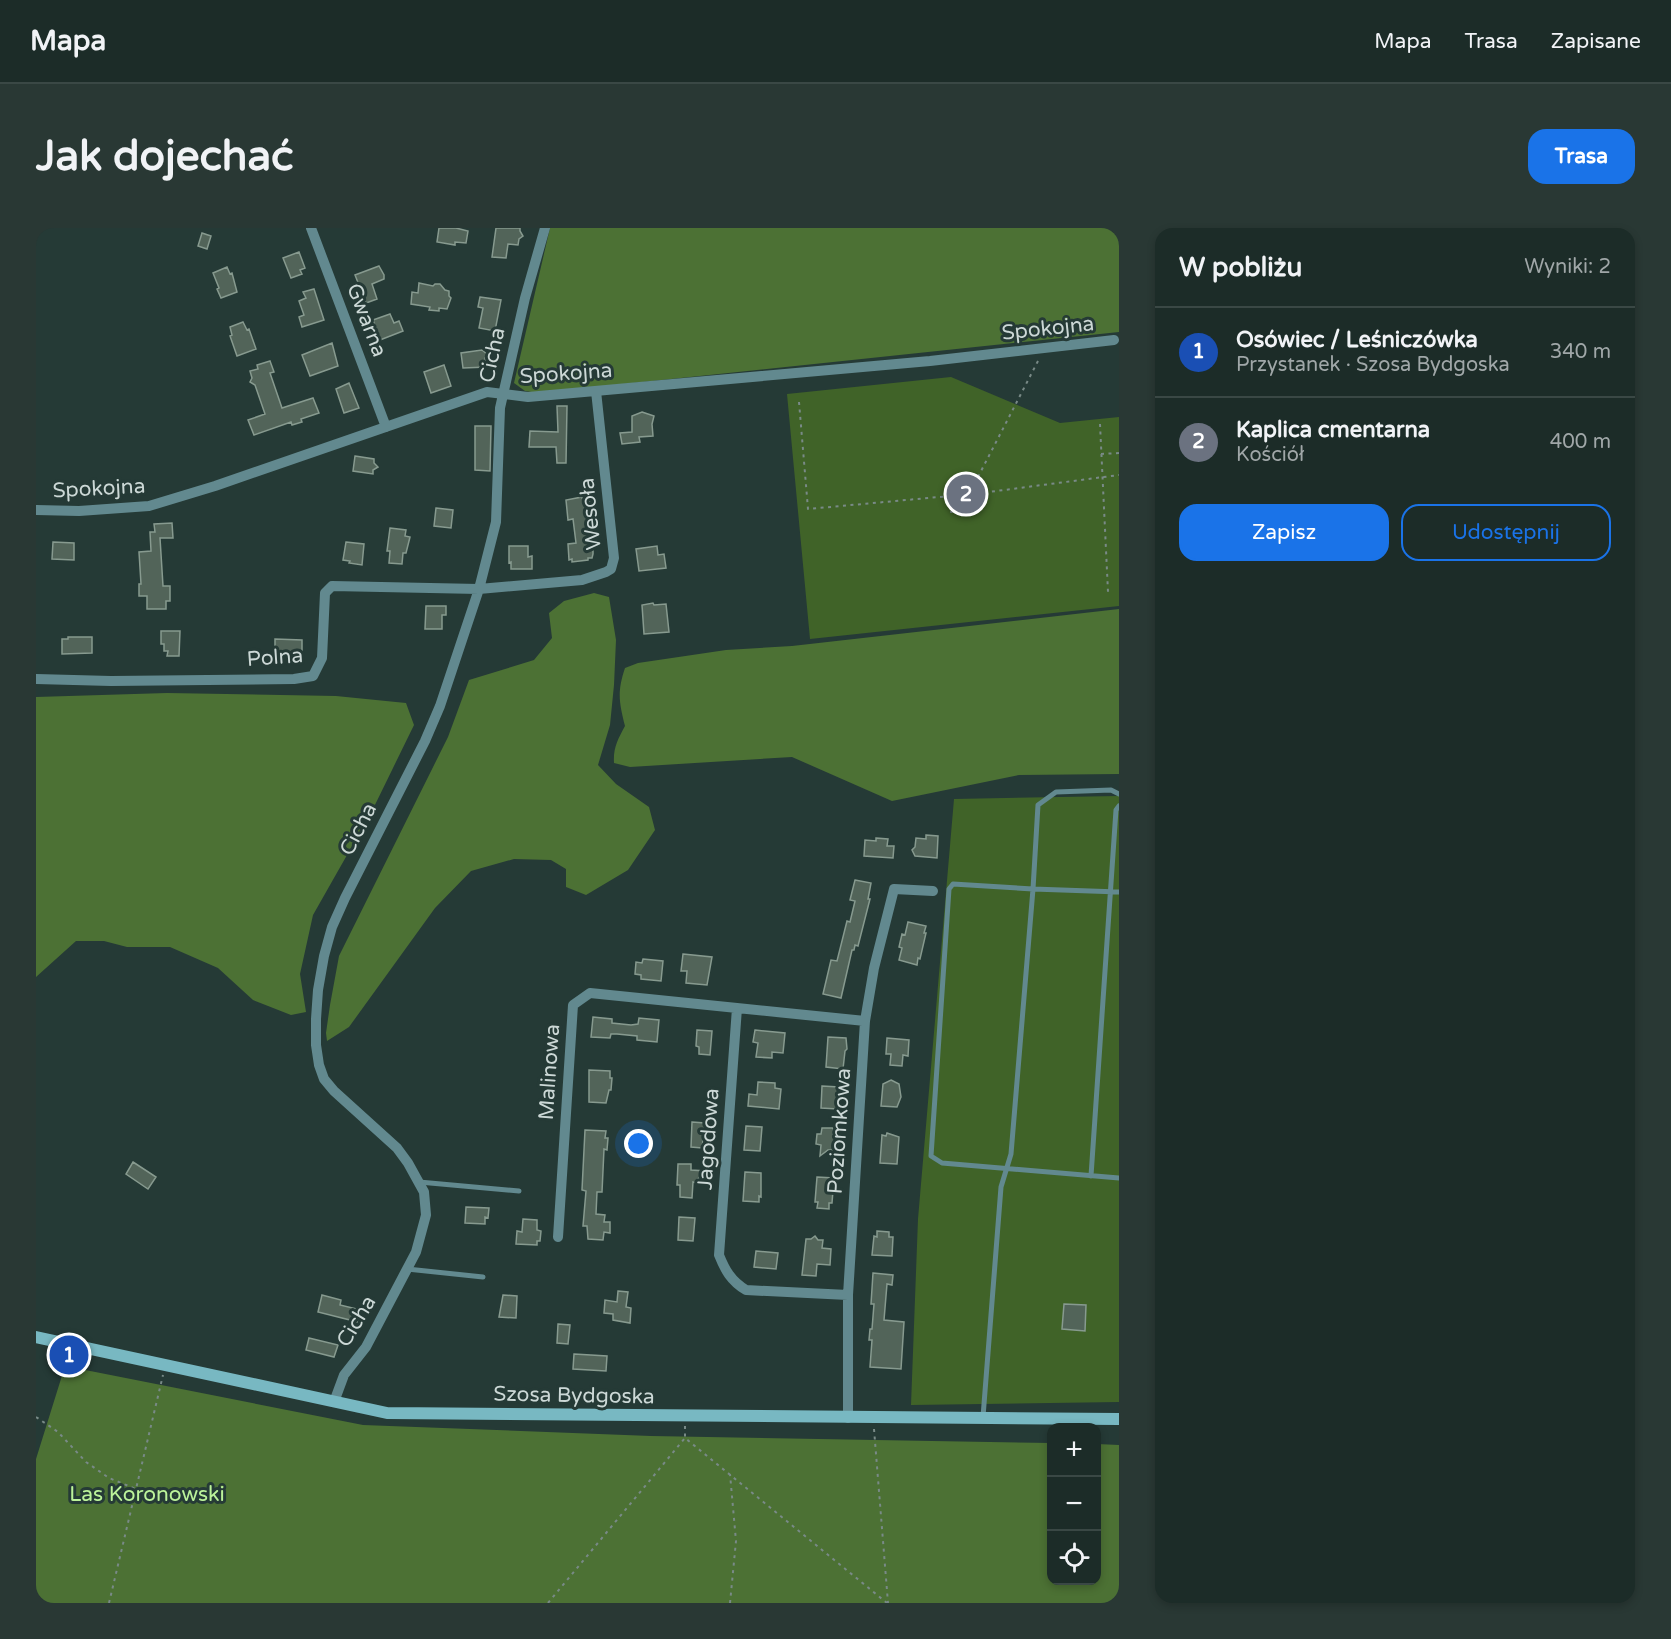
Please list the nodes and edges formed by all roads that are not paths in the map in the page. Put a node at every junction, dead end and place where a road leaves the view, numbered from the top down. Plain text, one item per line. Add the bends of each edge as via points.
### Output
1 (311, 228) edge
2 (545, 228) edge
3 (1114, 340) dead end
4 (596, 391) junction
5 (504, 395) junction
6 (386, 427) junction
7 (36, 510) edge
8 (479, 589) junction
9 (36, 679) edge
10 (1119, 794) edge
11 (1119, 806) edge
12 (1033, 890) junction
13 (1109, 890) junction
14 (933, 891) dead end
15 (1119, 892) edge
16 (737, 1008) junction
17 (865, 1021) junction
18 (1008, 1168) junction
19 (1091, 1176) junction
20 (1119, 1178) edge
21 (419, 1182) junction
22 (519, 1191) dead end
23 (558, 1237) dead end
24 (407, 1269) junction
25 (483, 1277) dead end
26 (848, 1295) junction
27 (36, 1337) edge
28 (334, 1402) junction
29 (848, 1418) junction
30 (982, 1419) junction
31 (1119, 1419) edge

1 - 6 street, Gwarna
2 - 5 street, Cicha
3 - 4 street, Spokojna
4 - 5 street, Spokojna via 528,397
4 - 8 street, Wesoła via 614,558 611,569 582,580
5 - 6 street, Spokojna via 487,392
5 - 8 street, Cicha via 500,408 496,522
6 - 7 street, Spokojna via 149,506
8 - 9 street, Polna via 332,586 325,593 322,658 313,676
8 - 21 street, Cicha via 425,741 332,927 318,990 316,1046 324,1079 396,1148
10 - 12 lane via 1111,790 1056,792 1038,805
11 - 13 lane
12 - 13 lane
12 - 18 lane
12 - 18 lane via 953,884 949,889 931,1156 942,1163
13 - 15 lane
13 - 19 lane
14 - 17 street, Poziomkowa via 894,889
16 - 17 street
16 - 23 street, Malinowa via 590,993 573,1005
16 - 26 street, Jagodowa via 719,1255 734,1283 746,1290
17 - 26 street, Poziomkowa
18 - 19 lane
18 - 30 lane via 1001,1187
19 - 20 lane
21 - 22 lane
21 - 24 street, Cicha via 426,1215
24 - 25 lane
24 - 28 street, Cicha via 366,1347 344,1375
26 - 29 street, Poziomkowa
27 - 28 main road, Szosa Bydgoska
28 - 29 main road, Szosa Bydgoska via 387,1413
29 - 30 main road, Szosa Bydgoska
30 - 31 main road, Szosa Bydgoska

